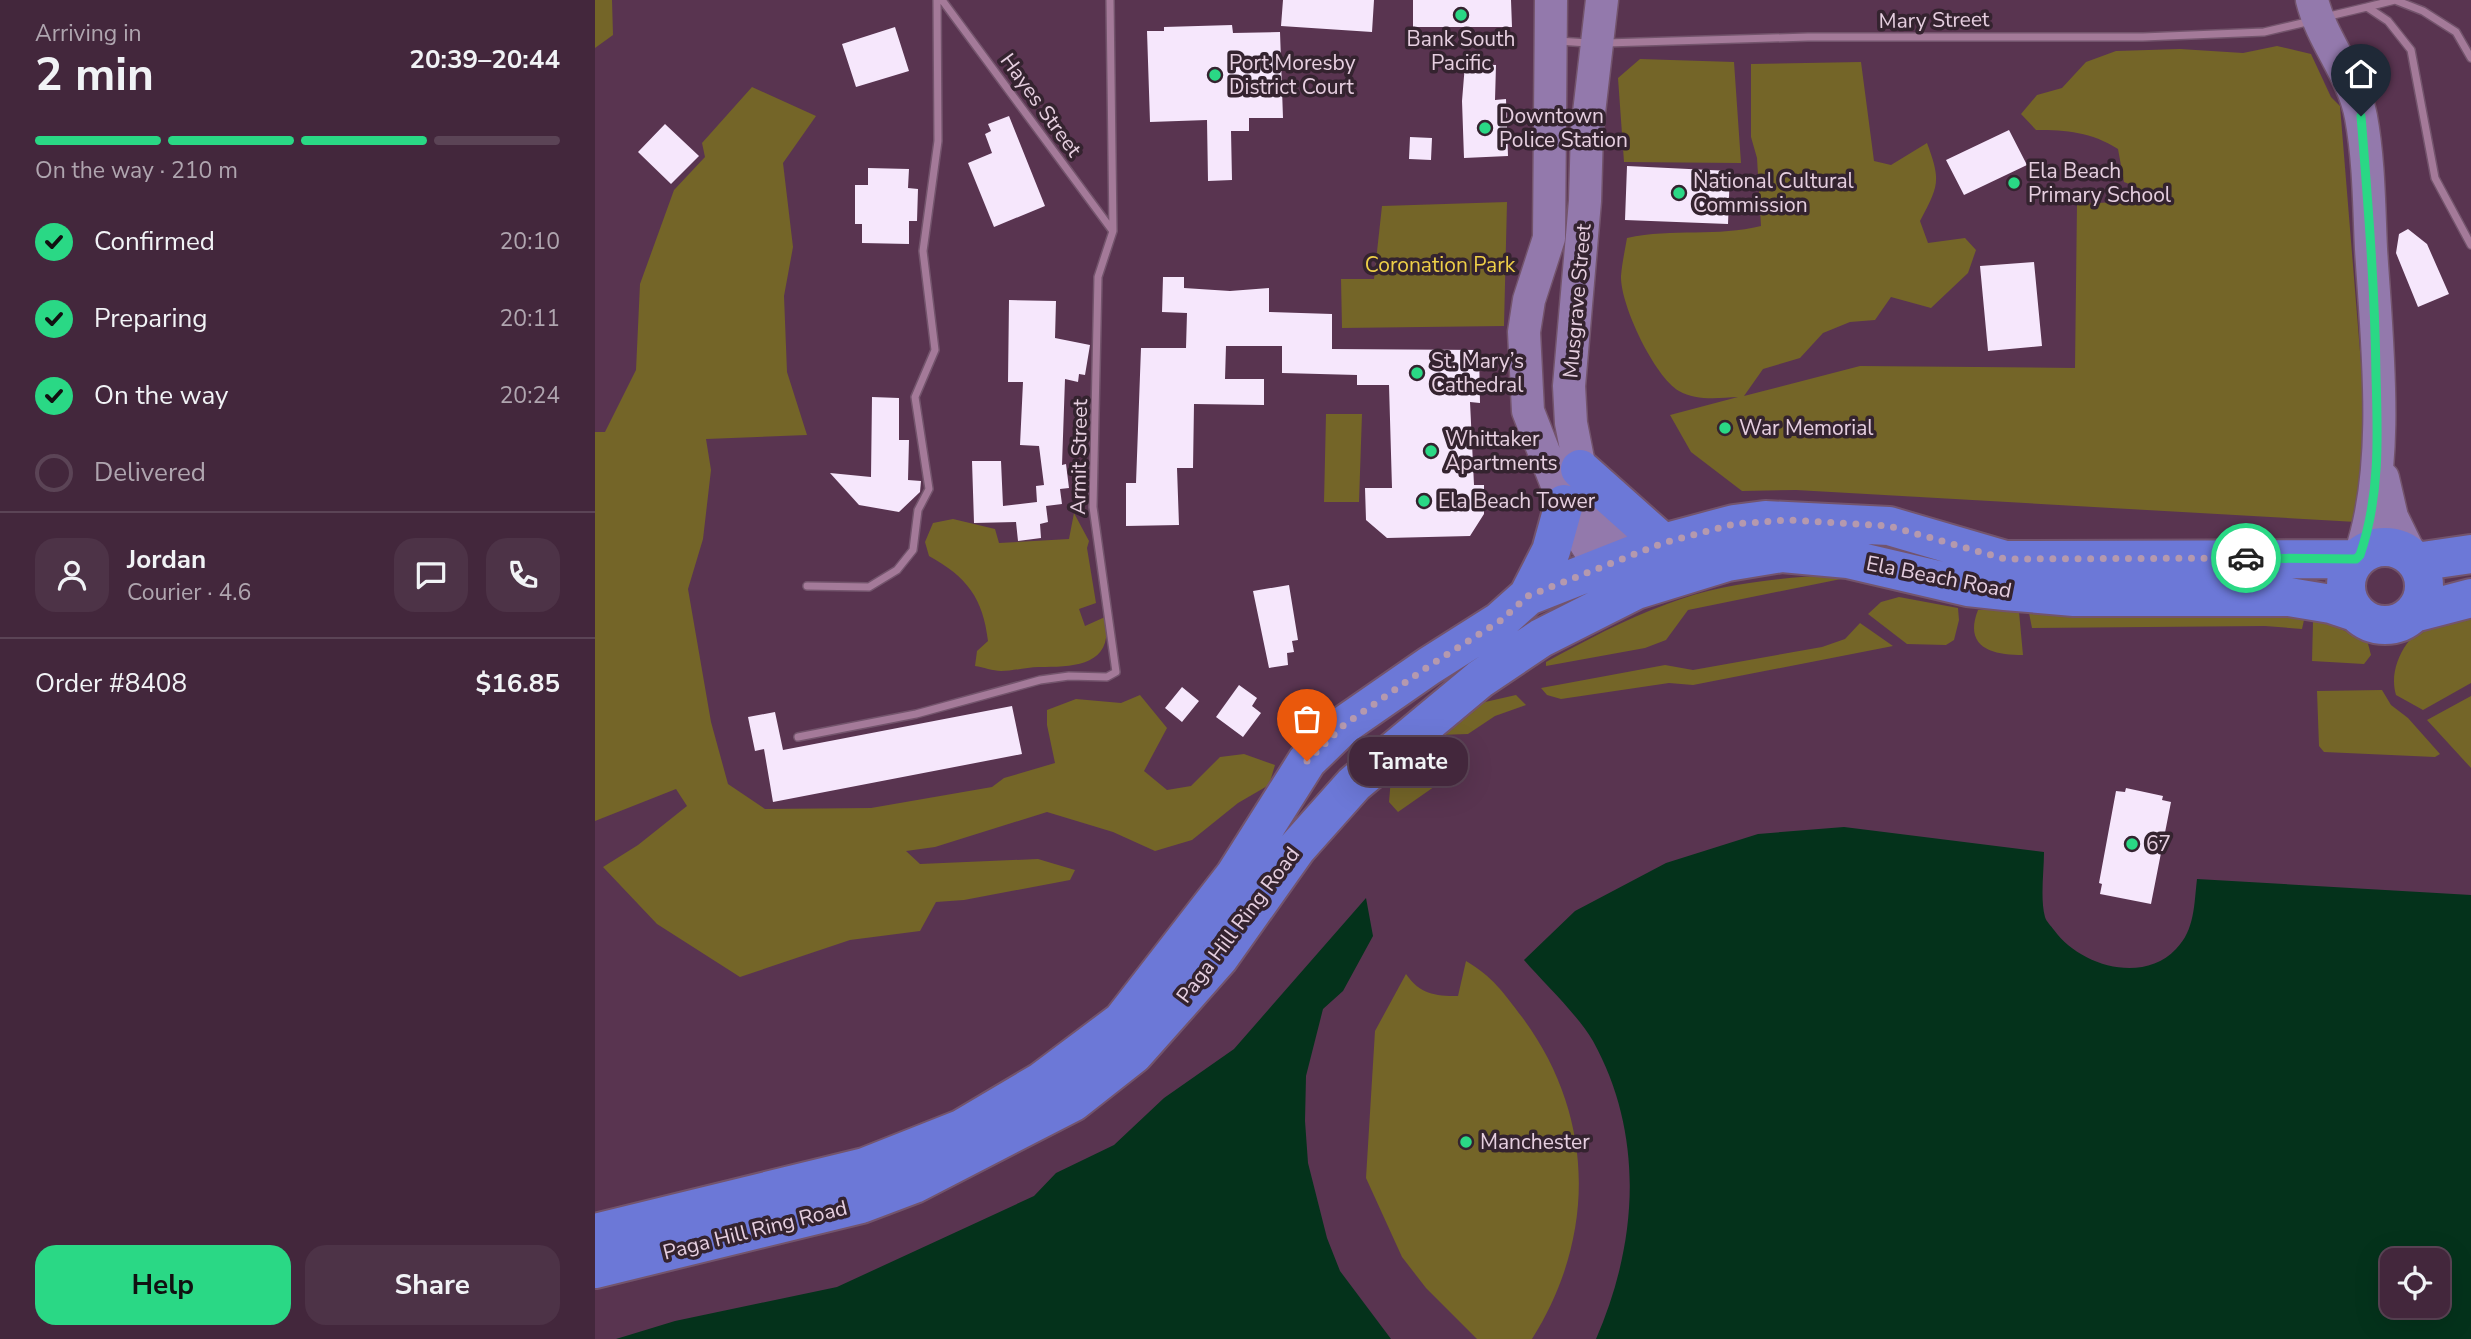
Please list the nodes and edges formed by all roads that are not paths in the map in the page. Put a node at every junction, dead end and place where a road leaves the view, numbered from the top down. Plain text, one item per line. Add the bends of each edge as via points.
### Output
1 (940, 0) edge
2 (1110, 0) edge
3 (1551, 0) edge
4 (1602, 0) edge
5 (2367, 7) junction
6 (2314, 10) edge
7 (1550, 40) junction
8 (1595, 44) junction
9 (2471, 58) edge
10 (1113, 231) junction
11 (2471, 245) edge
12 (1541, 272) junction
13 (1576, 278) junction
14 (2378, 456) junction
15 (1580, 469) junction
16 (1564, 504) junction
17 (1663, 543) junction
18 (2471, 554) edge
19 (2358, 557) junction
20 (2414, 560) junction
21 (1617, 579) junction
22 (807, 586) dead end
23 (2471, 598) edge
24 (1520, 603) junction
25 (2355, 612) junction
26 (2414, 613) junction
27 (798, 737) dead end
28 (1307, 761) junction
29 (1338, 799) junction
30 (595, 1233) edge
31 (595, 1269) edge

1 - 10 street, Hayes Street
1 - 22 street via 938,141 923,251 935,350 915,397 929,489 918,510 913,550 897,570 869,587
2 - 10 street, Armit Street
3 - 7 street, Musgrave Street
4 - 8 street, Musgrave Street
5 - 6 street, Mary Street
5 - 9 street, Mary Street via 2395,1 2423,11 2456,32
5 - 11 street via 2388,21 2411,50 2435,178
6 - 8 street, Mary Street via 2264,32
6 - 14 street via 2348,77 2361,116 2375,306
7 - 8 street, Mary Street
7 - 12 street, Musgrave Street via 1549,238
8 - 13 street, Musgrave Street via 1583,239
10 - 27 street, Armit Street via 1098,277 1093,507 1116,672 1107,677 1040,680 916,714
12 - 13 street
12 - 16 street, Musgrave Street via 1529,300 1524,332 1528,411
13 - 15 street, Musgrave Street via 1569,386
14 - 19 street via 2370,523
14 - 20 street via 2392,517
15 - 17 highway
15 - 21 street, Musgrave Street
16 - 21 street, Musgrave Street
16 - 24 highway via 1551,551
17 - 19 highway, Ela Beach Road via 1734,524 1787,520 1889,526 2005,559
17 - 21 highway, Ela Beach Road
18 - 20 highway
19 - 20 highway via 2370,550 2392,548
19 - 25 highway via 2346,579
20 - 26 highway via 2424,588
21 - 24 highway, Paga Hill Ring Road
21 - 25 highway, Ela Beach Road via 1782,553 1848,559 2005,591 2074,597 2289,597
21 - 29 highway, Paga Hill Ring Road via 1480,680
23 - 26 highway
24 - 28 highway, Paga Hill Ring Road via 1344,725
25 - 26 highway via 2384,626
28 - 29 highway
28 - 30 highway, Paga Hill Ring Road via 1235,875 1122,1021 1042,1081 961,1129 865,1167
29 - 31 highway, Paga Hill Ring Road via 1201,979 1134,1054 1073,1102 914,1184 861,1204

